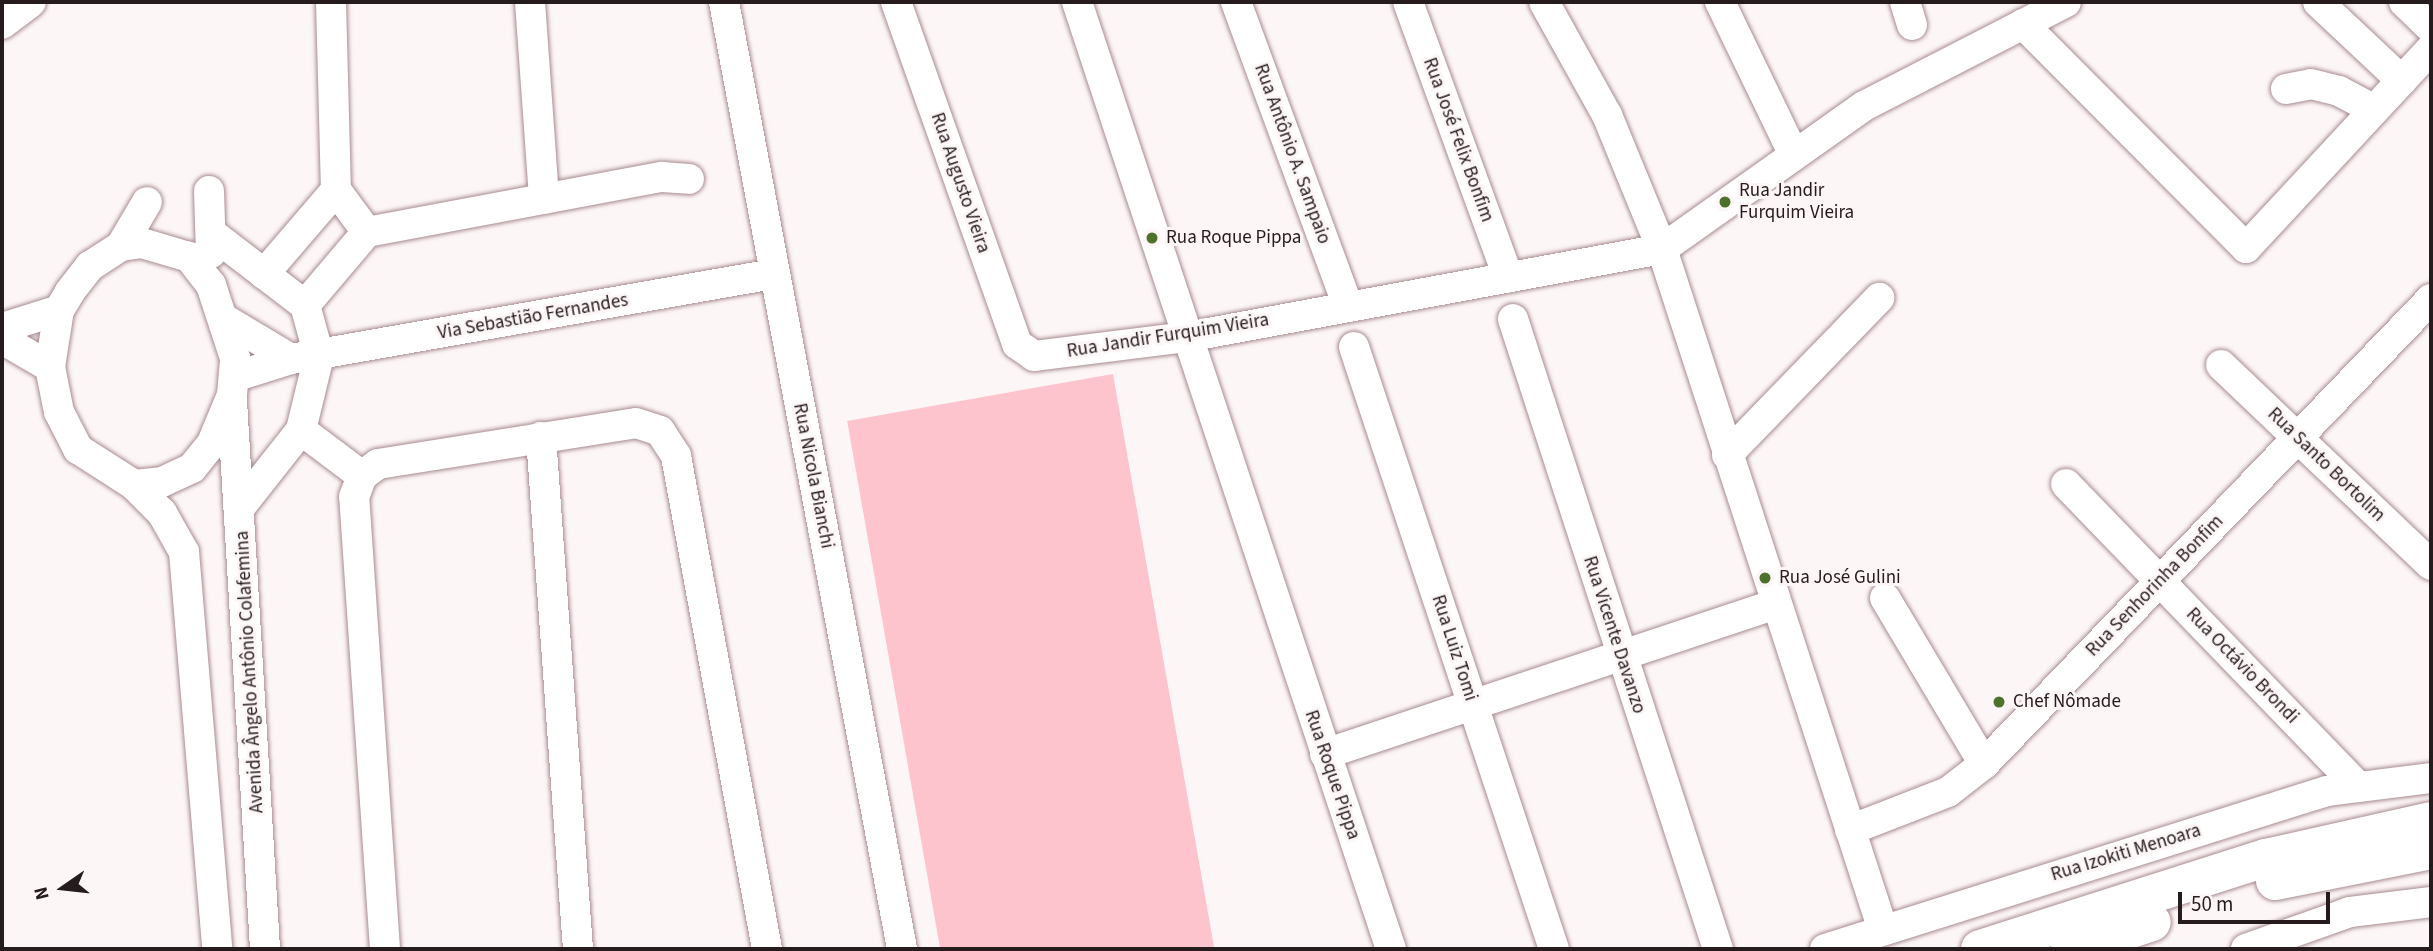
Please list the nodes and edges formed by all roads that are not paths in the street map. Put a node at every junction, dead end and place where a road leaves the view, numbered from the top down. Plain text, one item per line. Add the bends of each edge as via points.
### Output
1 (31, 2) edge
2 (331, 2) edge
3 (533, 2) edge
4 (724, 2) edge
5 (896, 2) edge
6 (1077, 2) edge
7 (1236, 2) edge
8 (1408, 2) edge
9 (1544, 2) edge
10 (1720, 2) edge
11 (2066, 2) edge
12 (2318, 2) edge
13 (2403, 2) edge
14 (2, 24) edge
15 (2023, 24) junction
16 (2431, 28) edge
17 (2431, 49) edge
18 (2402, 81) junction
19 (2286, 89) dead end
20 (2374, 110) junction
21 (1793, 153) junction
22 (689, 179) dead end
23 (336, 190) junction
24 (209, 191) dead end
25 (544, 199) junction
26 (147, 202) dead end
27 (367, 232) junction
28 (212, 233) junction
29 (121, 246) junction
30 (1661, 249) junction
31 (264, 274) junction
32 (775, 274) junction
33 (1508, 277) junction
34 (211, 285) junction
35 (1879, 298) dead end
36 (2430, 301) edge
37 (304, 305) junction
38 (1348, 307) junction
39 (59, 310) junction
40 (1513, 319) dead end
41 (226, 320) junction
42 (2, 328) edge
43 (1187, 337) junction
44 (2, 339) edge
45 (1354, 346) dead end
46 (1034, 356) joint
47 (305, 357) junction
48 (2221, 365) dead end
49 (50, 368) junction
50 (233, 386) junction
51 (301, 430) junction
52 (541, 438) junction
53 (2297, 438) junction
54 (1727, 455) junction
55 (362, 476) junction
56 (2066, 484) dead end
57 (134, 485) junction
58 (241, 506) junction
59 (2431, 565) edge
60 (2160, 580) junction
61 (1885, 598) dead end
62 (1774, 605) junction
63 (1620, 653) junction
64 (1472, 702) junction
65 (1325, 754) junction
66 (1984, 764) junction
67 (2431, 778) edge
68 (2359, 787) junction
69 (2431, 821) edge
70 (1850, 830) junction
71 (2431, 850) edge
72 (2431, 902) edge
73 (1883, 930) junction
74 (217, 949) edge
75 (265, 949) edge
76 (384, 949) edge
77 (578, 949) edge
78 (767, 949) edge
79 (902, 949) edge
80 (1391, 949) edge
81 (1554, 949) edge
82 (1718, 949) edge
83 (1825, 949) edge
84 (1980, 949) edge
85 (2070, 949) edge
86 (2246, 949) edge

1 - 14 street
2 - 23 street
3 - 25 street
4 - 32 street, Rua Nicola Bianchi
5 - 46 street, Rua Augusto Vieira via 1017,344
6 - 43 street, Rua Roque Pippa
7 - 38 street, Rua Antônio A. Sampaio
8 - 33 street, Rua José Felix Bonfim
9 - 30 street via 1607,115
10 - 21 street
11 - 15 street, Rua Jandir Furquim Vieira
12 - 18 street
13 - 16 street
15 - 20 street via 2246,248
15 - 21 street, Rua Jandir Furquim Vieira via 1864,106
17 - 18 street
18 - 20 street
19 - 20 street via 2330,89
21 - 30 street, Rua Jandir Furquim Vieira
22 - 25 street via 662,177
23 - 27 street
23 - 31 street
24 - 28 street
25 - 27 street
26 - 29 street
27 - 37 street
28 - 31 street
28 - 34 street
29 - 34 street via 142,243 188,257
29 - 39 street via 90,266
30 - 33 street, Rua Jandir Furquim Vieira
30 - 54 street
31 - 37 street
32 - 47 street, Via Sebastião Fernandes
32 - 79 street, Rua Nicola Bianchi
33 - 38 street, Rua Jandir Furquim Vieira
34 - 41 street
35 - 54 street
36 - 53 street, Rua Senhorinha Bonfim
37 - 47 street
38 - 43 street, Rua Jandir Furquim Vieira
39 - 42 street
39 - 49 street
40 - 63 street, Rua Vicente Davanzo
41 - 47 street
41 - 50 street
43 - 46 street, Rua Jandir Furquim Vieira
43 - 65 street, Rua Roque Pippa
44 - 49 street
45 - 64 street, Rua Luiz Tomi
47 - 50 street, Via Sebastião Fernandes
47 - 51 street
48 - 53 street, Rua Santo Bortolim
49 - 57 street via 59,412 78,449
50 - 57 street via 212,443 192,468 162,482
50 - 58 street, Avenida Ângelo Antônio Colafemina
51 - 55 street
51 - 58 street
52 - 55 street via 378,464
52 - 77 street
52 - 78 street via 636,423 660,431 676,456
53 - 59 street, Rua Santo Bortolim
53 - 60 street, Rua Senhorinha Bonfim
54 - 62 street
55 - 76 street via 354,497
56 - 60 street, Rua Octávio Brondi
57 - 74 street via 162,513 184,552
58 - 75 street, Avenida Ângelo Antônio Colafemina
60 - 66 street, Rua Senhorinha Bonfim
60 - 68 street, Rua Octávio Brondi
61 - 66 street
62 - 63 street
62 - 70 street
63 - 64 street
63 - 82 street, Rua Vicente Davanzo
64 - 65 street
64 - 81 street, Rua Luiz Tomi
65 - 80 street, Rua Roque Pippa
66 - 70 street, Rua Senhorinha Bonfim via 1938,797
67 - 68 street, Rua Izokiti Menoara
68 - 73 street, Rua Izokiti Menoara via 2327,791
69 - 84 highway via 2266,858
70 - 73 street
71 - 85 highway via 2273,882
72 - 86 street via 2350,912
73 - 83 street, Rua Izokiti Menoara

